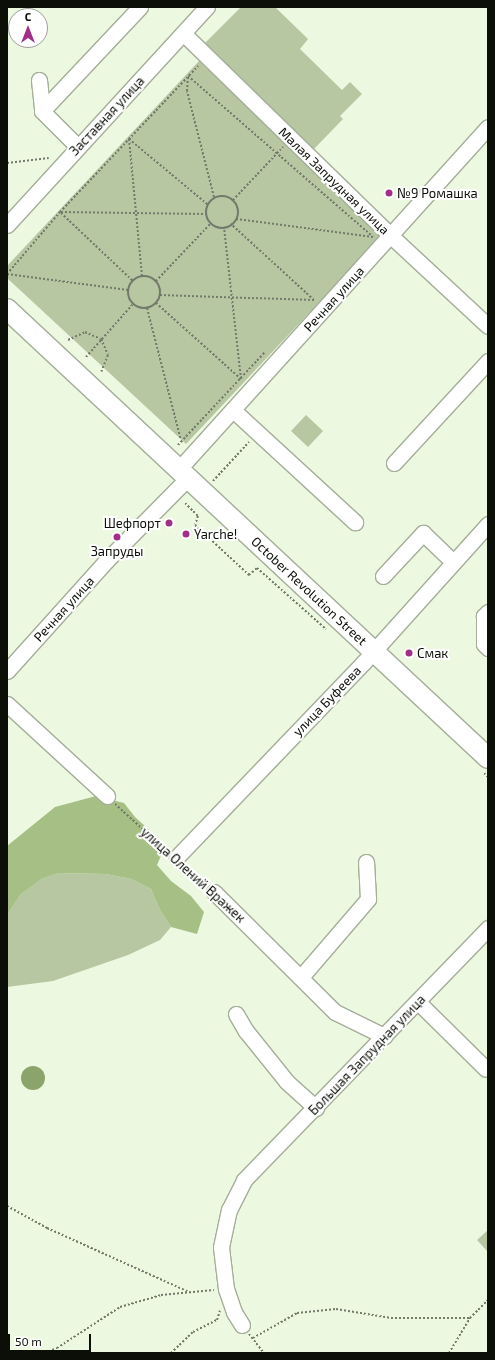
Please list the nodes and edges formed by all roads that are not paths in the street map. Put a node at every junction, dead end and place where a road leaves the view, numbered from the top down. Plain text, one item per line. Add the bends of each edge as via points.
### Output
1 (140, 7) edge
2 (207, 7) edge
3 (183, 33) junction
4 (39, 80) dead end
5 (42, 111) junction
6 (488, 127) edge
7 (78, 147) junction
8 (7, 225) edge
9 (391, 236) junction
10 (12, 317) edge
11 (488, 326) edge
12 (488, 361) edge
13 (233, 410) junction
14 (394, 463) dead end
15 (183, 474) junction
16 (355, 522) dead end
17 (488, 524) edge
18 (453, 562) junction
19 (383, 576) dead end
20 (488, 612) edge
21 (488, 648) edge
22 (374, 651) junction
23 (7, 671) edge
24 (7, 704) edge
25 (485, 765) edge
26 (107, 796) road end
27 (177, 857) road end
28 (366, 862) dead end
29 (214, 892) road end
30 (488, 928) edge
31 (301, 976) junction
32 (418, 1002) junction
33 (236, 1014) dead end
34 (384, 1036) junction
35 (486, 1069) dead end
36 (316, 1108) junction
37 (242, 1325) road end

1 - 5 street
2 - 3 street, Заставная улица
3 - 7 street, Заставная улица
3 - 9 street, Малая Запрудная улица
4 - 5 street
5 - 7 street
6 - 9 street, Речная улица
7 - 8 street, Заставная улица
9 - 11 street, Малая Запрудная улица
9 - 13 street, Речная улица
10 - 15 main road, October Revolution Street
12 - 14 street
13 - 15 street, Речная улица
13 - 16 street
15 - 22 main road, October Revolution Street
15 - 23 street, Речная улица
17 - 18 street, улица Буфеева
18 - 19 street via 423,532
18 - 22 street, улица Буфеева
20 - 21 street via 484,616 484,644
22 - 25 main road, October Revolution Street
22 - 27 street, улица Буфеева
24 - 26 street
28 - 31 street via 368,899
29 - 31 street, улица Олений Вражек
30 - 32 street, Большая Запрудная улица
31 - 34 street, улица Олений Вражек via 335,1012
32 - 34 street, Большая Запрудная улица
32 - 35 street
33 - 36 street via 246,1031 288,1082
34 - 36 street, Большая Запрудная улица
36 - 37 street, Большая Запрудная улица via 244,1180 229,1210 221,1247 226,1289 234,1312

